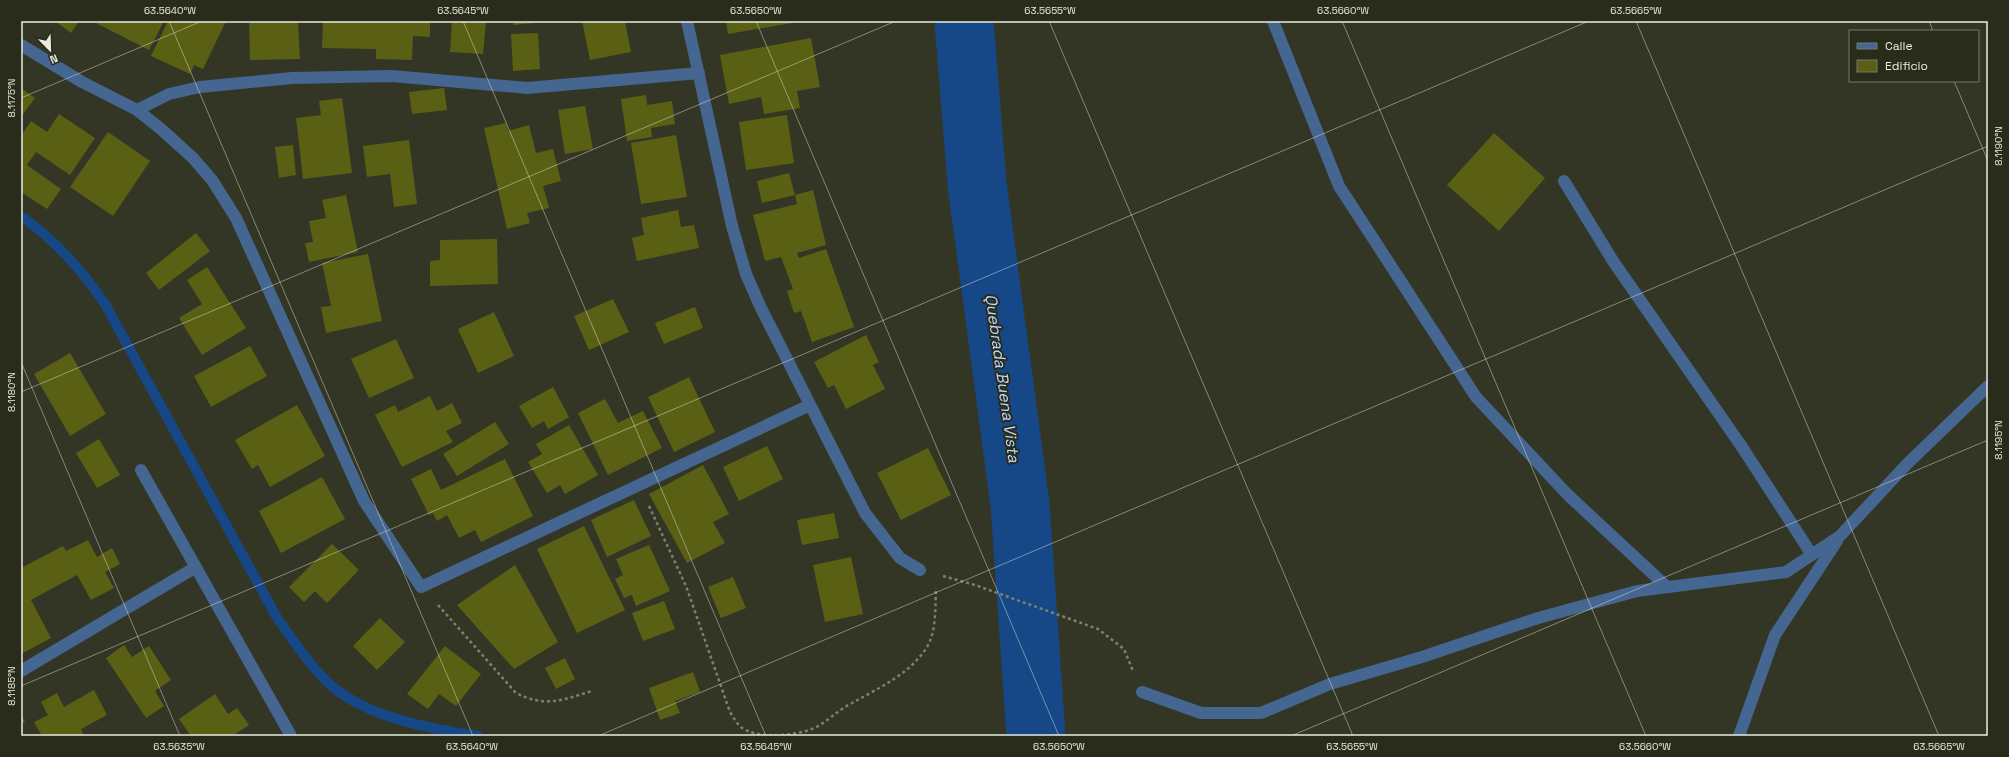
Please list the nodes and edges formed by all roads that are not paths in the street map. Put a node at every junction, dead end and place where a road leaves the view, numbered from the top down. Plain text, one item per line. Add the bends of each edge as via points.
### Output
1 (687, 21) edge
2 (1272, 21) edge
3 (21, 45) edge
4 (699, 73) junction
5 (137, 110) junction
6 (1564, 181) dead end
7 (1988, 386) edge
8 (810, 405) junction
9 (141, 470) dead end
10 (1840, 536) junction
11 (1812, 555) junction
12 (196, 567) junction
13 (920, 570) road end
14 (1667, 587) junction
15 (21, 671) edge
16 (1142, 692) road end
17 (291, 736) edge
18 (1739, 736) edge

1 - 4 street
2 - 14 street via 1339,186 1476,397 1568,495
3 - 5 street via 82,82
4 - 5 street via 527,88 392,76 292,78 200,87 170,94
4 - 8 street via 732,226 746,274
5 - 8 street via 193,158 212,180 236,218 364,502 422,587
6 - 11 street via 1613,261 1742,447
7 - 10 street via 1907,464
8 - 13 street via 864,513 900,558
9 - 12 street
10 - 11 street
10 - 18 street via 1775,635
11 - 14 street via 1786,572
12 - 15 street
12 - 17 street
14 - 16 street via 1637,591 1538,618 1422,657 1330,684 1261,713 1201,713

